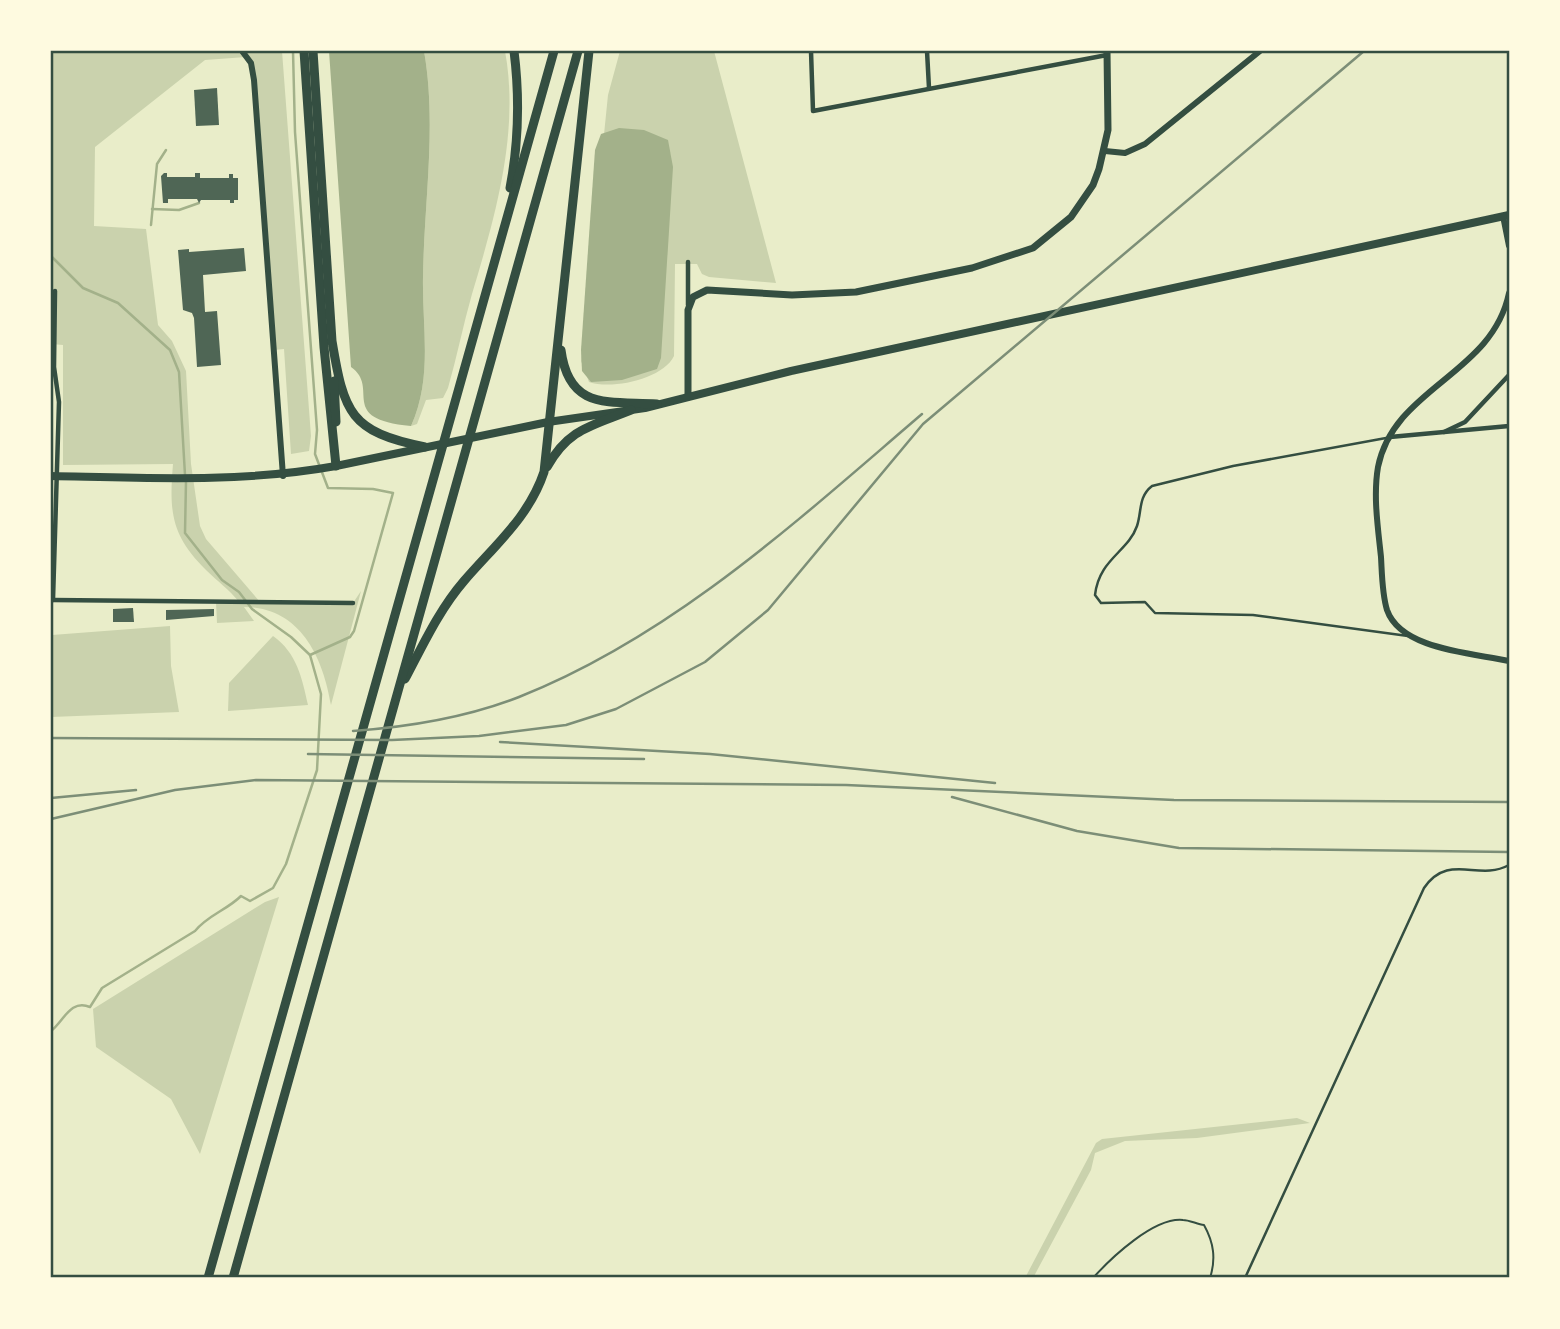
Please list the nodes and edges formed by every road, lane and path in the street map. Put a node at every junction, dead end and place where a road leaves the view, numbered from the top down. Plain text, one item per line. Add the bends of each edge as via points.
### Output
1 (242, 51) edge
2 (304, 51) edge
3 (313, 51) edge
4 (514, 51) edge
5 (554, 51) edge
6 (578, 51) edge
7 (589, 51) edge
8 (811, 51) edge
9 (927, 51) edge
10 (1260, 51) edge
11 (1107, 53) edge
12 (929, 88) junction
13 (1105, 151) junction
14 (1506, 216) edge
15 (1509, 246) edge
16 (688, 262) dead end
17 (492, 272) junction
18 (55, 291) dead end
19 (1509, 293) edge
20 (688, 310) junction
21 (559, 340) junction
22 (332, 341) junction
23 (54, 367) junction
24 (1509, 375) edge
25 (51, 380) edge
26 (688, 397) junction
27 (657, 404) junction
28 (631, 410) junction
29 (548, 422) junction
30 (1509, 426) edge
31 (1440, 434) junction
32 (1389, 438) junction
33 (425, 447) junction
34 (337, 466) junction
35 (544, 472) junction
36 (54, 476) edge
37 (284, 476) junction
38 (52, 600) edge
39 (353, 603) dead end
40 (1408, 636) junction
41 (1509, 661) edge
42 (397, 696) junction
43 (1509, 865) edge
44 (208, 1278) edge
45 (233, 1278) edge
46 (1093, 1278) edge
47 (1210, 1278) edge
48 (1245, 1278) edge

1 - 37 street via 251,63 254,80
2 - 34 highway via 327,386
3 - 22 highway
4 - 17 highway via 520,106 518,148
5 - 17 highway
6 - 42 highway
7 - 21 highway
8 - 12 street via 813,111
9 - 12 street
10 - 13 street via 1144,144 1125,153
11 - 12 street
11 - 13 main road
13 - 20 main road via 1093,185 1071,217 1049,238 1019,254 845,293 792,295 707,289 693,297
14 - 15 street
14 - 26 main road
16 - 20 street
17 - 44 highway
18 - 23 street
19 - 32 street via 1500,321 1482,348 1405,413
20 - 26 main road
21 - 27 highway via 566,376 584,396
21 - 29 highway
22 - 33 highway via 340,387 351,413 365,427 390,440
22 - 34 highway
23 - 25 street
23 - 36 street via 60,402
24 - 31 street via 1465,422
26 - 27 main road
27 - 28 main road
28 - 29 main road
28 - 35 highway via 568,437
29 - 33 main road
29 - 35 highway
30 - 31 street
31 - 32 street
32 - 40 street via 1378,467 1376,502 1387,609
32 - 40 lane via 1163,481 1146,491 1137,526 1107,562 1095,595 1101,603 1145,602 1155,613 1253,615
33 - 34 main road
34 - 37 main road
35 - 42 highway via 530,507 463,582 433,624
36 - 37 main road
36 - 38 street
38 - 39 street
40 - 41 street
42 - 45 highway
43 - 48 lane via 1483,871 1448,869 1424,888
46 - 47 path via 1151,1230 1182,1219 1204,1226 1210,1236

